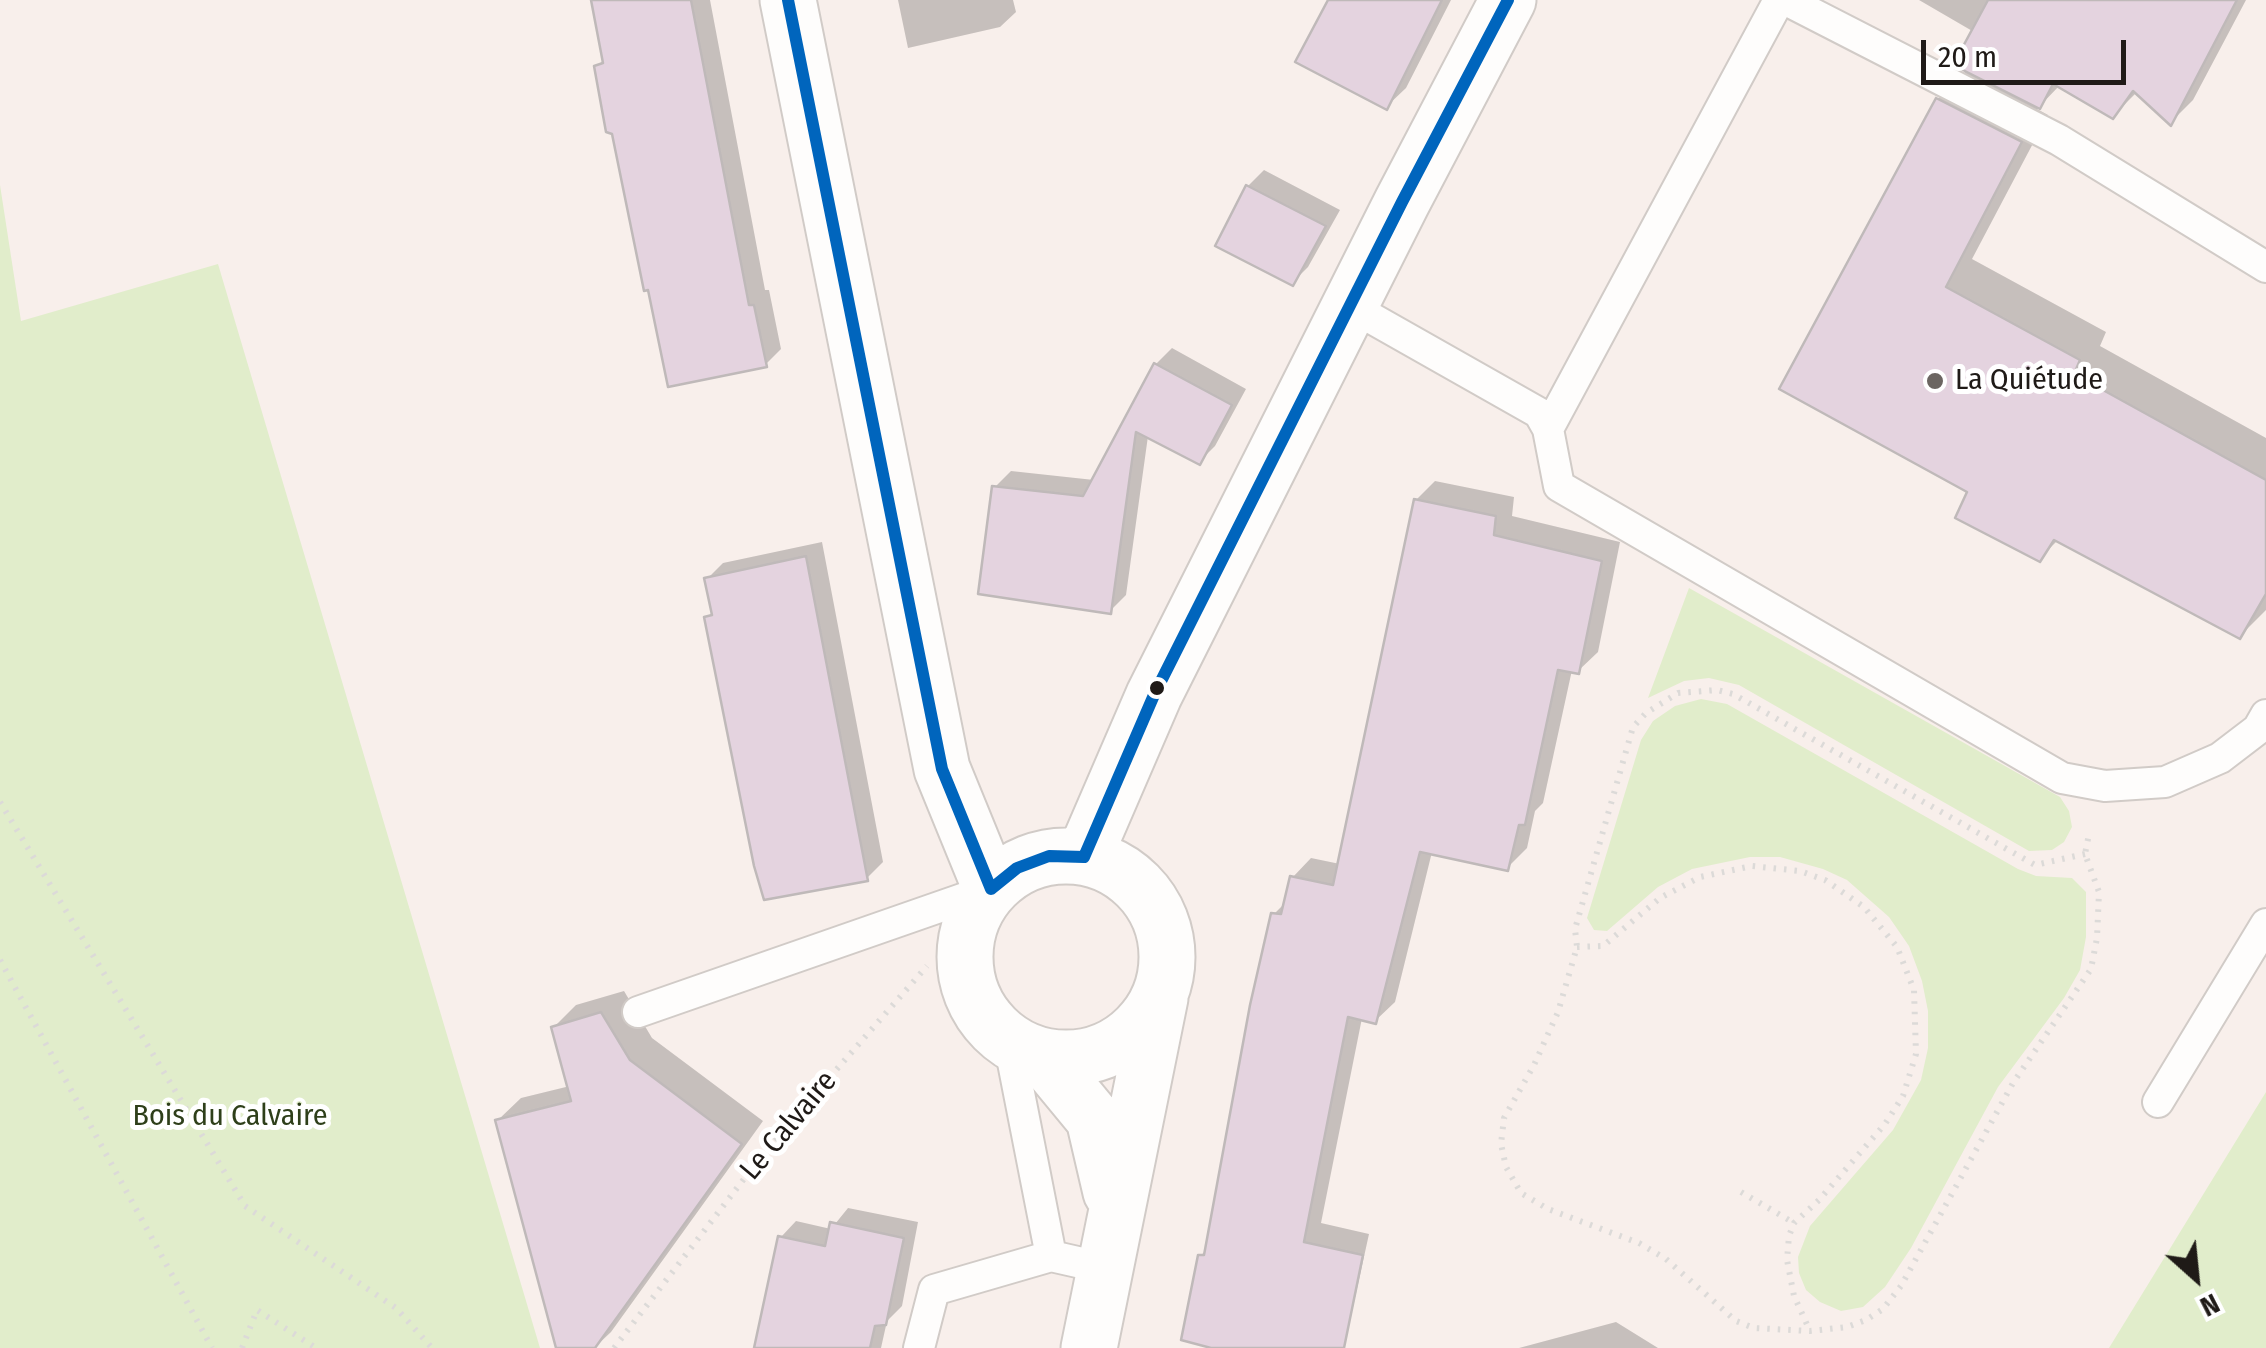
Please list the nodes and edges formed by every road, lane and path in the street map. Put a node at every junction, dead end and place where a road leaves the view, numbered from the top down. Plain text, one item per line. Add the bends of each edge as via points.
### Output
1 (788, 0) edge
2 (1508, 0) edge
3 (1783, 0) edge
4 (2266, 268) edge
5 (1350, 306) junction
6 (1548, 429) junction
7 (2266, 715) edge
8 (2105, 786) junction
9 (0, 802) edge
10 (2085, 854) junction
11 (1084, 857) junction
12 (983, 901) junction
13 (2266, 924) edge
14 (1577, 947) junction
15 (0, 960) edge
16 (1160, 995) junction
17 (638, 1012) dead end
18 (1025, 1049) junction
19 (2158, 1102) dead end
20 (1742, 1192) dead end
21 (1115, 1210) junction
22 (1794, 1223) junction
23 (1051, 1256) junction
24 (1104, 1268) junction
25 (1810, 1331) junction
26 (212, 1348) edge
27 (242, 1348) edge
28 (316, 1348) edge
29 (432, 1348) edge
30 (614, 1348) edge
31 (919, 1348) edge
32 (1090, 1348) edge

1 - 12 street via 942,769
2 - 5 street
3 - 4 lane via 2059,140
3 - 6 lane
5 - 6 lane via 1539,413
5 - 11 street via 1154,695
6 - 8 lane via 1559,486 2062,778
7 - 8 lane via 2220,758 2165,782
8 - 10 path
9 - 29 path via 245,1206 396,1308
10 - 14 path via 2035,865 1733,694 1696,689 1662,702 1633,727 1575,929
10 - 25 path via 2099,892 2091,969 2013,1083 1884,1308 1847,1327
11 - 12 street via 1049,856 1017,868
11 - 16 street via 1118,869 1146,892 1163,924 1168,960
12 - 17 lane
12 - 18 street via 964,947 967,983 983,1016
12 - 30 path, Le Calvaire via 767,1149
13 - 19 lane
14 - 22 path via 1603,946 1660,898 1700,877 1752,866 1825,880 1882,927 1914,990 1916,1054 1903,1096 1885,1124
14 - 25 path via 1558,1012 1504,1118 1506,1167 1521,1192 1666,1259 1736,1320 1754,1328
15 - 26 path
16 - 18 street via 1141,1026 1112,1048 1078,1059
16 - 21 street
18 - 21 street via 1094,1119
18 - 23 lane
20 - 22 path
21 - 24 street
22 - 25 path via 1787,1260
23 - 24 lane
23 - 31 lane via 934,1290
24 - 32 street
27 - 28 path via 257,1310

